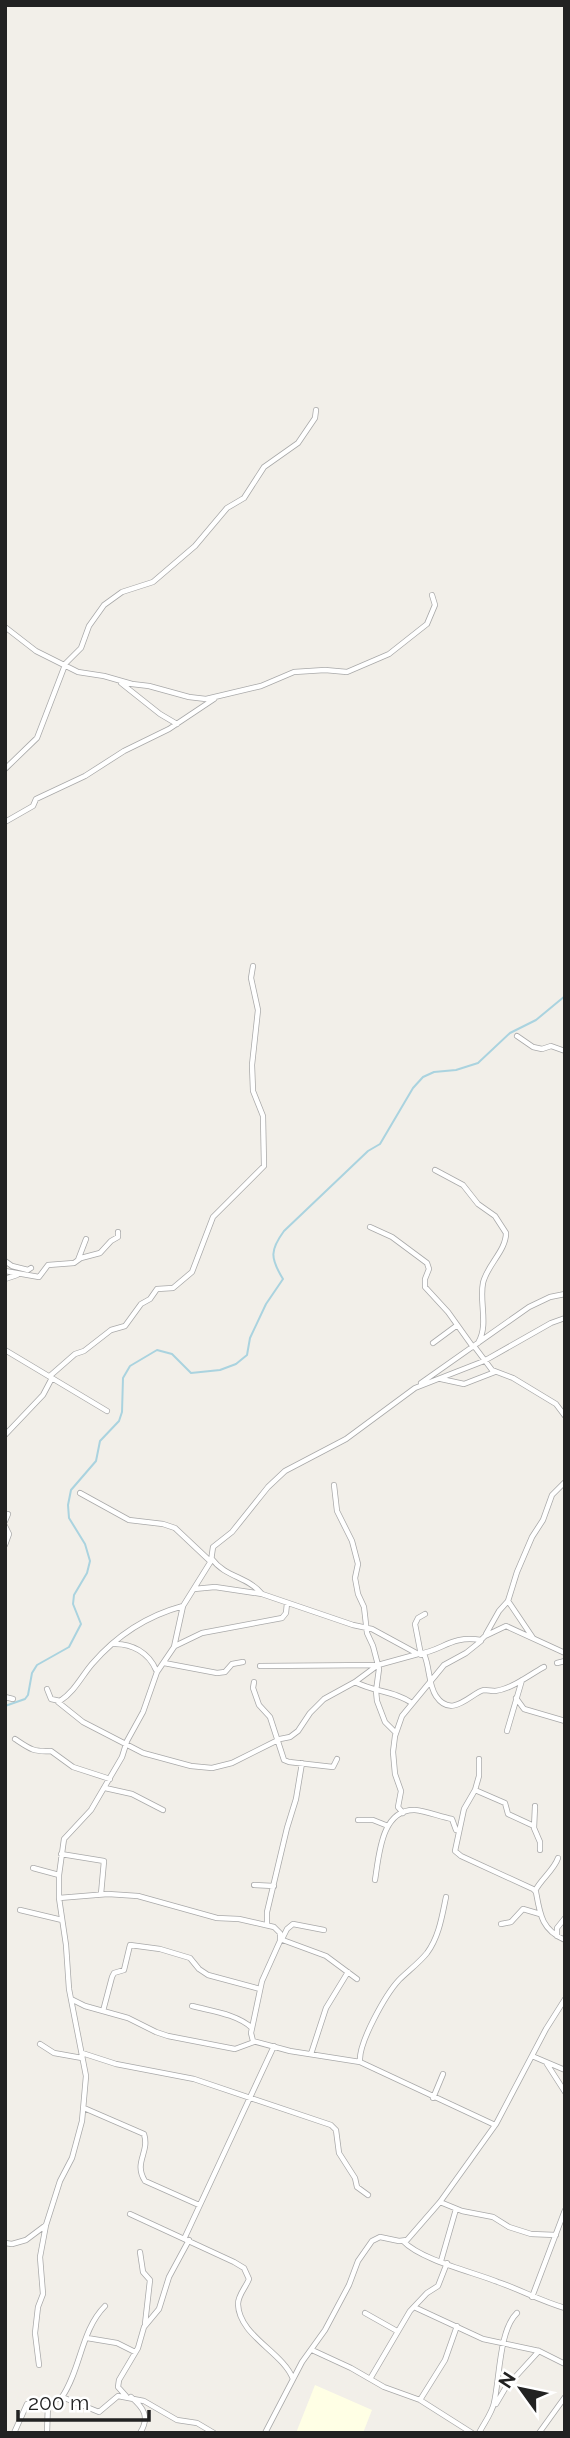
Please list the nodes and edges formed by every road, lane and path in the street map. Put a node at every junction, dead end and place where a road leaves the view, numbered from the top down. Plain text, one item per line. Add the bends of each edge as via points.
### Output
1 (316, 410) dead end
2 (432, 595) dead end
3 (5, 627) edge
4 (64, 665) junction
5 (117, 680) junction
6 (217, 696) junction
7 (177, 724) junction
8 (5, 769) edge
9 (5, 822) edge
10 (253, 966) dead end
11 (517, 1037) dead end
12 (565, 1051) edge
13 (435, 1170) dead end
14 (370, 1227) dead end
15 (118, 1232) dead end
16 (86, 1239) dead end
17 (5, 1261) edge
18 (78, 1261) junction
19 (31, 1268) dead end
20 (5, 1270) edge
21 (20, 1274) junction
22 (5, 1279) edge
23 (565, 1294) edge
24 (565, 1318) edge
25 (456, 1326) junction
26 (433, 1343) dead end
27 (475, 1346) junction
28 (5, 1350) edge
29 (484, 1361) junction
30 (496, 1372) junction
31 (52, 1376) junction
32 (440, 1378) junction
33 (415, 1388) junction
34 (107, 1411) dead end
35 (565, 1416) edge
36 (5, 1435) edge
37 (565, 1482) edge
38 (334, 1485) dead end
39 (80, 1493) dead end
40 (8, 1514) dead end
41 (5, 1523) edge
42 (5, 1545) edge
43 (211, 1560) junction
44 (194, 1589) junction
45 (262, 1594) junction
46 (508, 1601) junction
47 (287, 1603) junction
48 (183, 1606) junction
49 (425, 1614) dead end
50 (495, 1620) junction
51 (506, 1626) junction
52 (368, 1628) junction
53 (483, 1638) junction
54 (534, 1639) junction
55 (113, 1645) junction
56 (174, 1647) junction
57 (565, 1653) edge
58 (421, 1654) junction
59 (565, 1661) edge
60 (243, 1662) dead end
61 (556, 1662) dead end
62 (164, 1664) junction
63 (378, 1665) junction
64 (260, 1666) dead end
65 (544, 1667) dead end
66 (157, 1672) junction
67 (430, 1679) junction
68 (522, 1679) junction
69 (254, 1682) dead end
70 (355, 1682) junction
71 (47, 1689) dead end
72 (376, 1691) junction
73 (5, 1697) edge
74 (516, 1698) junction
75 (13, 1699) dead end
76 (58, 1702) junction
77 (412, 1703) junction
78 (565, 1721) edge
79 (507, 1731) dead end
80 (396, 1733) junction
81 (15, 1739) dead end
82 (277, 1741) junction
83 (126, 1744) junction
84 (337, 1759) dead end
85 (479, 1759) dead end
86 (302, 1763) junction
87 (110, 1779) junction
88 (105, 1788) junction
89 (475, 1790) junction
90 (535, 1807) dead end
91 (163, 1810) dead end
92 (402, 1813) junction
93 (358, 1820) dead end
94 (388, 1826) junction
95 (534, 1826) junction
96 (457, 1835) junction
97 (540, 1850) dead end
98 (61, 1854) junction
99 (558, 1858) dead end
100 (33, 1868) dead end
101 (59, 1875) junction
102 (375, 1880) dead end
103 (254, 1885) dead end
104 (274, 1886) junction
105 (535, 1891) junction
106 (102, 1894) junction
107 (446, 1897) dead end
108 (60, 1898) junction
109 (20, 1910) dead end
110 (540, 1914) junction
111 (565, 1918) edge
112 (62, 1920) junction
113 (500, 1924) dead end
114 (267, 1925) junction
115 (324, 1930) dead end
116 (557, 1937) junction
117 (281, 1939) junction
118 (565, 1940) edge
119 (348, 1972) junction
120 (357, 1979) dead end
121 (260, 1989) junction
122 (565, 1998) edge
123 (71, 1999) junction
124 (192, 2006) dead end
125 (103, 2011) junction
126 (252, 2028) junction
127 (254, 2042) junction
128 (40, 2044) dead end
129 (274, 2046) junction
130 (311, 2054) junction
131 (82, 2056) junction
132 (532, 2056) junction
133 (360, 2062) junction
134 (547, 2064) junction
135 (565, 2070) edge
136 (443, 2074) dead end
137 (565, 2092) edge
138 (249, 2097) junction
139 (433, 2098) junction
140 (84, 2108) junction
141 (495, 2125) junction
142 (368, 2195) dead end
143 (440, 2202) junction
144 (199, 2205) junction
145 (456, 2209) junction
146 (565, 2210) edge
147 (130, 2214) dead end
148 (46, 2225) junction
149 (556, 2235) junction
150 (187, 2239) junction
151 (403, 2241) junction
152 (5, 2243) edge
153 (140, 2252) dead end
154 (441, 2261) junction
155 (447, 2263) junction
156 (532, 2297) junction
157 (105, 2306) dead end
158 (414, 2307) junction
159 (565, 2308) edge
160 (517, 2312) dead end
161 (365, 2313) dead end
162 (145, 2325) junction
163 (457, 2326) junction
164 (397, 2331) junction
165 (87, 2338) junction
166 (504, 2344) junction
167 (311, 2350) junction
168 (540, 2351) junction
169 (135, 2352) junction
170 (565, 2364) edge
171 (39, 2365) dead end
172 (293, 2379) junction
173 (370, 2379) junction
174 (62, 2397) junction
175 (129, 2397) junction
176 (565, 2397) edge
177 (420, 2400) junction
178 (48, 2404) junction
179 (493, 2407) junction
180 (14, 2433) edge
181 (47, 2433) edge
182 (140, 2433) edge
183 (214, 2433) edge
184 (265, 2433) edge
185 (472, 2433) edge
186 (480, 2433) edge
187 (539, 2433) edge

1 - 4 street via 298,443 264,467 244,498 226,508 195,546 153,582 122,592 104,605 81,648
2 - 6 street via 434,608 427,624 389,654 347,672 294,673
3 - 4 street
4 - 5 street
4 - 8 street via 37,738
5 - 6 street via 198,699
5 - 7 street
6 - 7 street
7 - 9 street via 37,799 33,807
10 - 31 street via 258,1010 253,1091 263,1116 264,1166 213,1216 191,1272 173,1288 157,1289 125,1326 75,1354
11 - 12 street via 533,1047
13 - 27 street via 463,1185 506,1233 484,1278 482,1333
14 - 25 street via 427,1263 425,1287
15 - 18 street via 100,1253
16 - 18 street
17 - 19 street via 16,1268
18 - 21 street via 48,1265 38,1277
20 - 21 street
21 - 22 street
23 - 27 street via 529,1307
24 - 29 street
25 - 26 street
25 - 27 street
27 - 29 street
27 - 33 street
28 - 31 street
29 - 30 street
29 - 32 street
30 - 32 street via 461,1385
30 - 35 street via 556,1404
31 - 34 street
31 - 36 street via 43,1395
32 - 33 street
33 - 43 street via 346,1439 281,1474 214,1547
37 - 46 street via 552,1495
38 - 52 street via 337,1511 358,1564 355,1578
39 - 43 street via 129,1520 175,1528
40 - 41 street
41 - 42 street via 9,1534
43 - 44 street
43 - 45 street
44 - 45 street via 215,1587
44 - 48 street
45 - 47 street
46 - 50 street
46 - 54 street
47 - 52 street
47 - 56 street via 282,1618 202,1633
48 - 55 street via 151,1616
48 - 56 street
49 - 58 street via 415,1624
50 - 51 street
50 - 53 street
51 - 53 street
51 - 54 street
52 - 58 street
52 - 63 street
53 - 58 street via 453,1641
53 - 67 street
54 - 57 street
55 - 66 street via 124,1644 145,1654
55 - 76 street
56 - 62 street
58 - 63 street
58 - 67 street via 428,1663
59 - 61 street
60 - 62 street via 218,1673
62 - 66 street
63 - 64 street
63 - 70 street
63 - 72 street
65 - 68 street
66 - 83 street
67 - 68 street via 439,1699 452,1705
67 - 77 street
68 - 74 street
69 - 82 street
70 - 72 street
70 - 82 street via 321,1701 293,1735
71 - 76 street
72 - 77 street via 399,1694
72 - 80 street via 385,1722
73 - 75 street
74 - 78 street via 524,1709
74 - 79 street
76 - 83 street via 83,1722
77 - 80 street
80 - 92 street via 393,1758
81 - 87 street
82 - 83 street via 232,1763 208,1768 146,1755
82 - 86 street via 284,1759
83 - 87 street
84 - 86 street via 333,1767
85 - 89 street
86 - 104 street
87 - 88 street
88 - 91 street via 132,1794
88 - 98 street via 66,1835
89 - 95 street via 505,1802 508,1814
89 - 96 street
90 - 95 street
92 - 94 street
92 - 96 street via 418,1810 452,1819
93 - 94 street
94 - 102 street
95 - 97 street
96 - 105 street via 457,1854
98 - 101 street
98 - 106 street via 104,1861
99 - 105 street
100 - 101 street
101 - 108 street
103 - 104 street
104 - 114 street
105 - 110 street
106 - 108 street
106 - 114 street via 138,1896 217,1918
107 - 133 street via 427,1953 397,1982 379,2011
108 - 112 street
109 - 112 street
110 - 113 street via 523,1909 511,1922
110 - 116 street
111 - 116 street
112 - 123 street
114 - 117 street via 278,1930
115 - 117 street via 293,1924
116 - 118 street
117 - 119 street via 322,1954
117 - 121 street
119 - 120 street
119 - 130 street via 326,2008
121 - 125 street via 208,1975 190,1958 130,1945 125,1968 112,1977
121 - 126 street
122 - 132 street
123 - 125 street
123 - 131 street
124 - 126 street
125 - 127 street via 156,2032 210,2045 235,2049
126 - 127 street
127 - 129 street
128 - 131 street via 54,2053
129 - 130 street
129 - 138 street
130 - 133 street
131 - 138 street via 194,2079
131 - 140 street
132 - 134 street
132 - 141 street
133 - 139 street
134 - 135 street
134 - 137 street
136 - 139 street
138 - 142 street via 335,2128 339,2153 357,2188
138 - 144 street
139 - 141 street
140 - 144 street via 144,2134 139,2167 145,2181
140 - 148 street via 72,2158
141 - 143 street
143 - 145 street
143 - 151 street
144 - 150 street
145 - 149 street via 492,2217 531,2234
145 - 154 street
146 - 149 street
147 - 150 street
148 - 152 street via 26,2240
148 - 171 street via 40,2257 43,2294 35,2328
149 - 156 street
150 - 162 street via 159,2309
150 - 172 street via 247,2271 249,2279 239,2310 254,2335 283,2362
151 - 154 street
151 - 167 street via 380,2237 372,2241
153 - 162 street via 150,2282
154 - 155 street
155 - 156 street
155 - 158 street via 438,2286
156 - 159 street
157 - 165 street
158 - 163 street
158 - 164 street
160 - 166 street via 508,2323
161 - 164 street
162 - 169 street
163 - 166 street
163 - 177 street via 445,2360
164 - 173 street
165 - 169 street via 117,2343
165 - 174 street
166 - 168 street
166 - 179 street
167 - 172 street
167 - 173 street
168 - 170 street
168 - 179 street
169 - 175 street via 118,2384
172 - 184 street
173 - 177 street
174 - 175 street via 99,2412 116,2397
174 - 178 street
175 - 182 street via 146,2416
175 - 183 street
176 - 187 street
177 - 185 street
178 - 180 street via 25,2406
178 - 181 street
179 - 186 street

